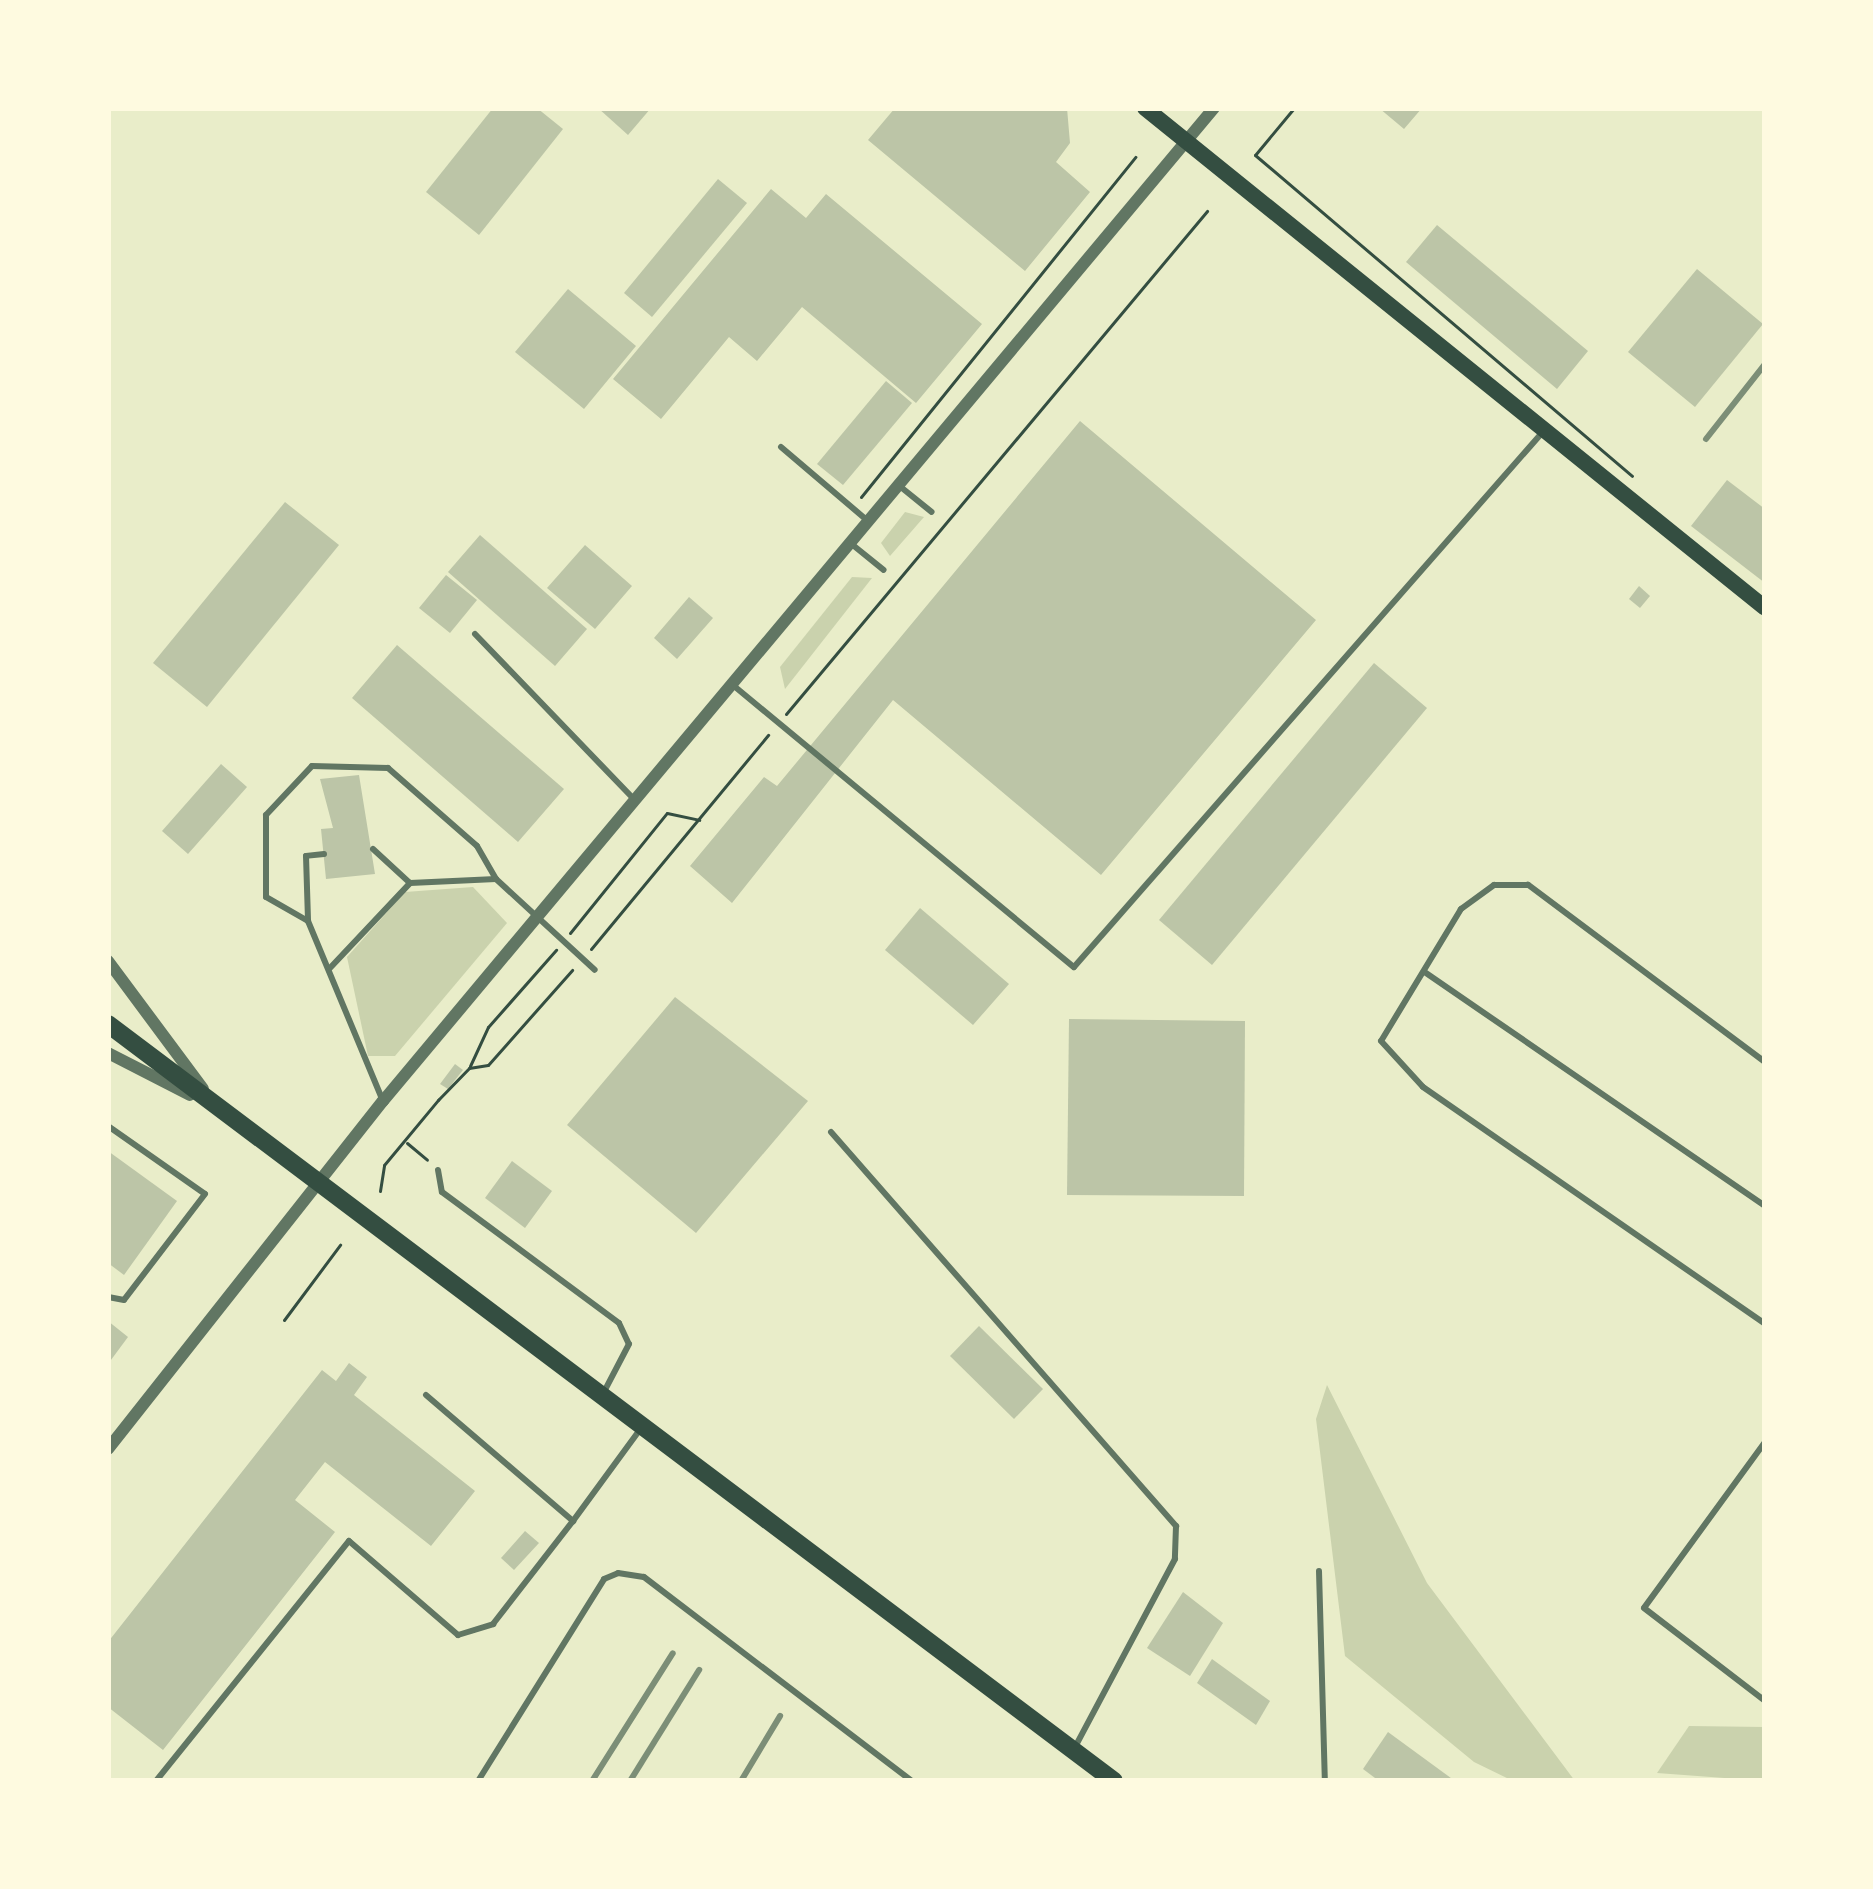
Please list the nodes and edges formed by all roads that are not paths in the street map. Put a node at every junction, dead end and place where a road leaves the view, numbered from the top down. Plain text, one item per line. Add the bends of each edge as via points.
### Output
1 (1145, 108) edge
2 (1214, 108) edge
3 (1185, 142) junction
4 (1542, 433) junction
5 (781, 447) dead end
6 (902, 488) junction
7 (932, 512) dead end
8 (872, 525) junction
9 (854, 546) junction
10 (884, 570) dead end
11 (1765, 608) edge
12 (475, 634) dead end
13 (734, 686) junction
14 (637, 802) junction
15 (373, 849) dead end
16 (324, 854) dead end
17 (496, 879) junction
18 (410, 883) junction
19 (542, 916) junction
20 (308, 921) junction
21 (108, 961) edge
22 (329, 968) junction
23 (595, 970) dead end
24 (1426, 973) junction
25 (108, 1024) edge
26 (108, 1053) edge
27 (1765, 1062) edge
28 (383, 1101) junction
29 (213, 1106) junction
30 (108, 1126) edge
31 (831, 1132) dead end
32 (438, 1170) road end
33 (319, 1183) junction
34 (1765, 1206) edge
35 (108, 1298) edge
36 (1765, 1324) edge
37 (605, 1390) junction
38 (426, 1395) dead end
39 (648, 1421) junction
40 (1765, 1442) edge
41 (108, 1449) edge
42 (573, 1521) junction
43 (1319, 1571) dead end
44 (1765, 1701) edge
45 (1073, 1750) junction
46 (156, 1781) edge
47 (478, 1781) edge
48 (912, 1781) edge
49 (1114, 1781) edge
50 (1325, 1781) edge

1 - 3 main road
2 - 3 street
3 - 4 main road
3 - 6 street
4 - 11 main road
4 - 13 lane via 1074,967
5 - 8 lane
6 - 7 lane
6 - 8 street
8 - 9 street
9 - 10 lane
9 - 13 street
12 - 14 lane
13 - 14 street
14 - 19 street
15 - 18 lane
16 - 20 lane via 306,856
17 - 18 lane
17 - 19 lane
17 - 20 lane via 478,846 388,769 312,766 266,815 266,897
18 - 22 lane
19 - 23 lane
19 - 28 street
20 - 22 lane
21 - 29 street
22 - 28 lane
24 - 27 lane via 1461,909 1494,885 1528,885
24 - 34 lane
24 - 36 lane via 1381,1041 1395,1065
25 - 29 main road
26 - 29 street
28 - 33 street
29 - 33 main road
30 - 35 lane via 205,1194 124,1300
31 - 45 lane via 1176,1526 1174,1559
32 - 37 lane via 442,1192 619,1323 628,1344
33 - 37 main road
33 - 41 street
37 - 39 main road
38 - 42 lane
39 - 42 lane
39 - 45 main road
40 - 44 lane via 1644,1608
42 - 46 lane via 493,1624 458,1635 349,1541
43 - 50 lane
45 - 49 main road
47 - 48 lane via 604,1580 618,1573 644,1577

